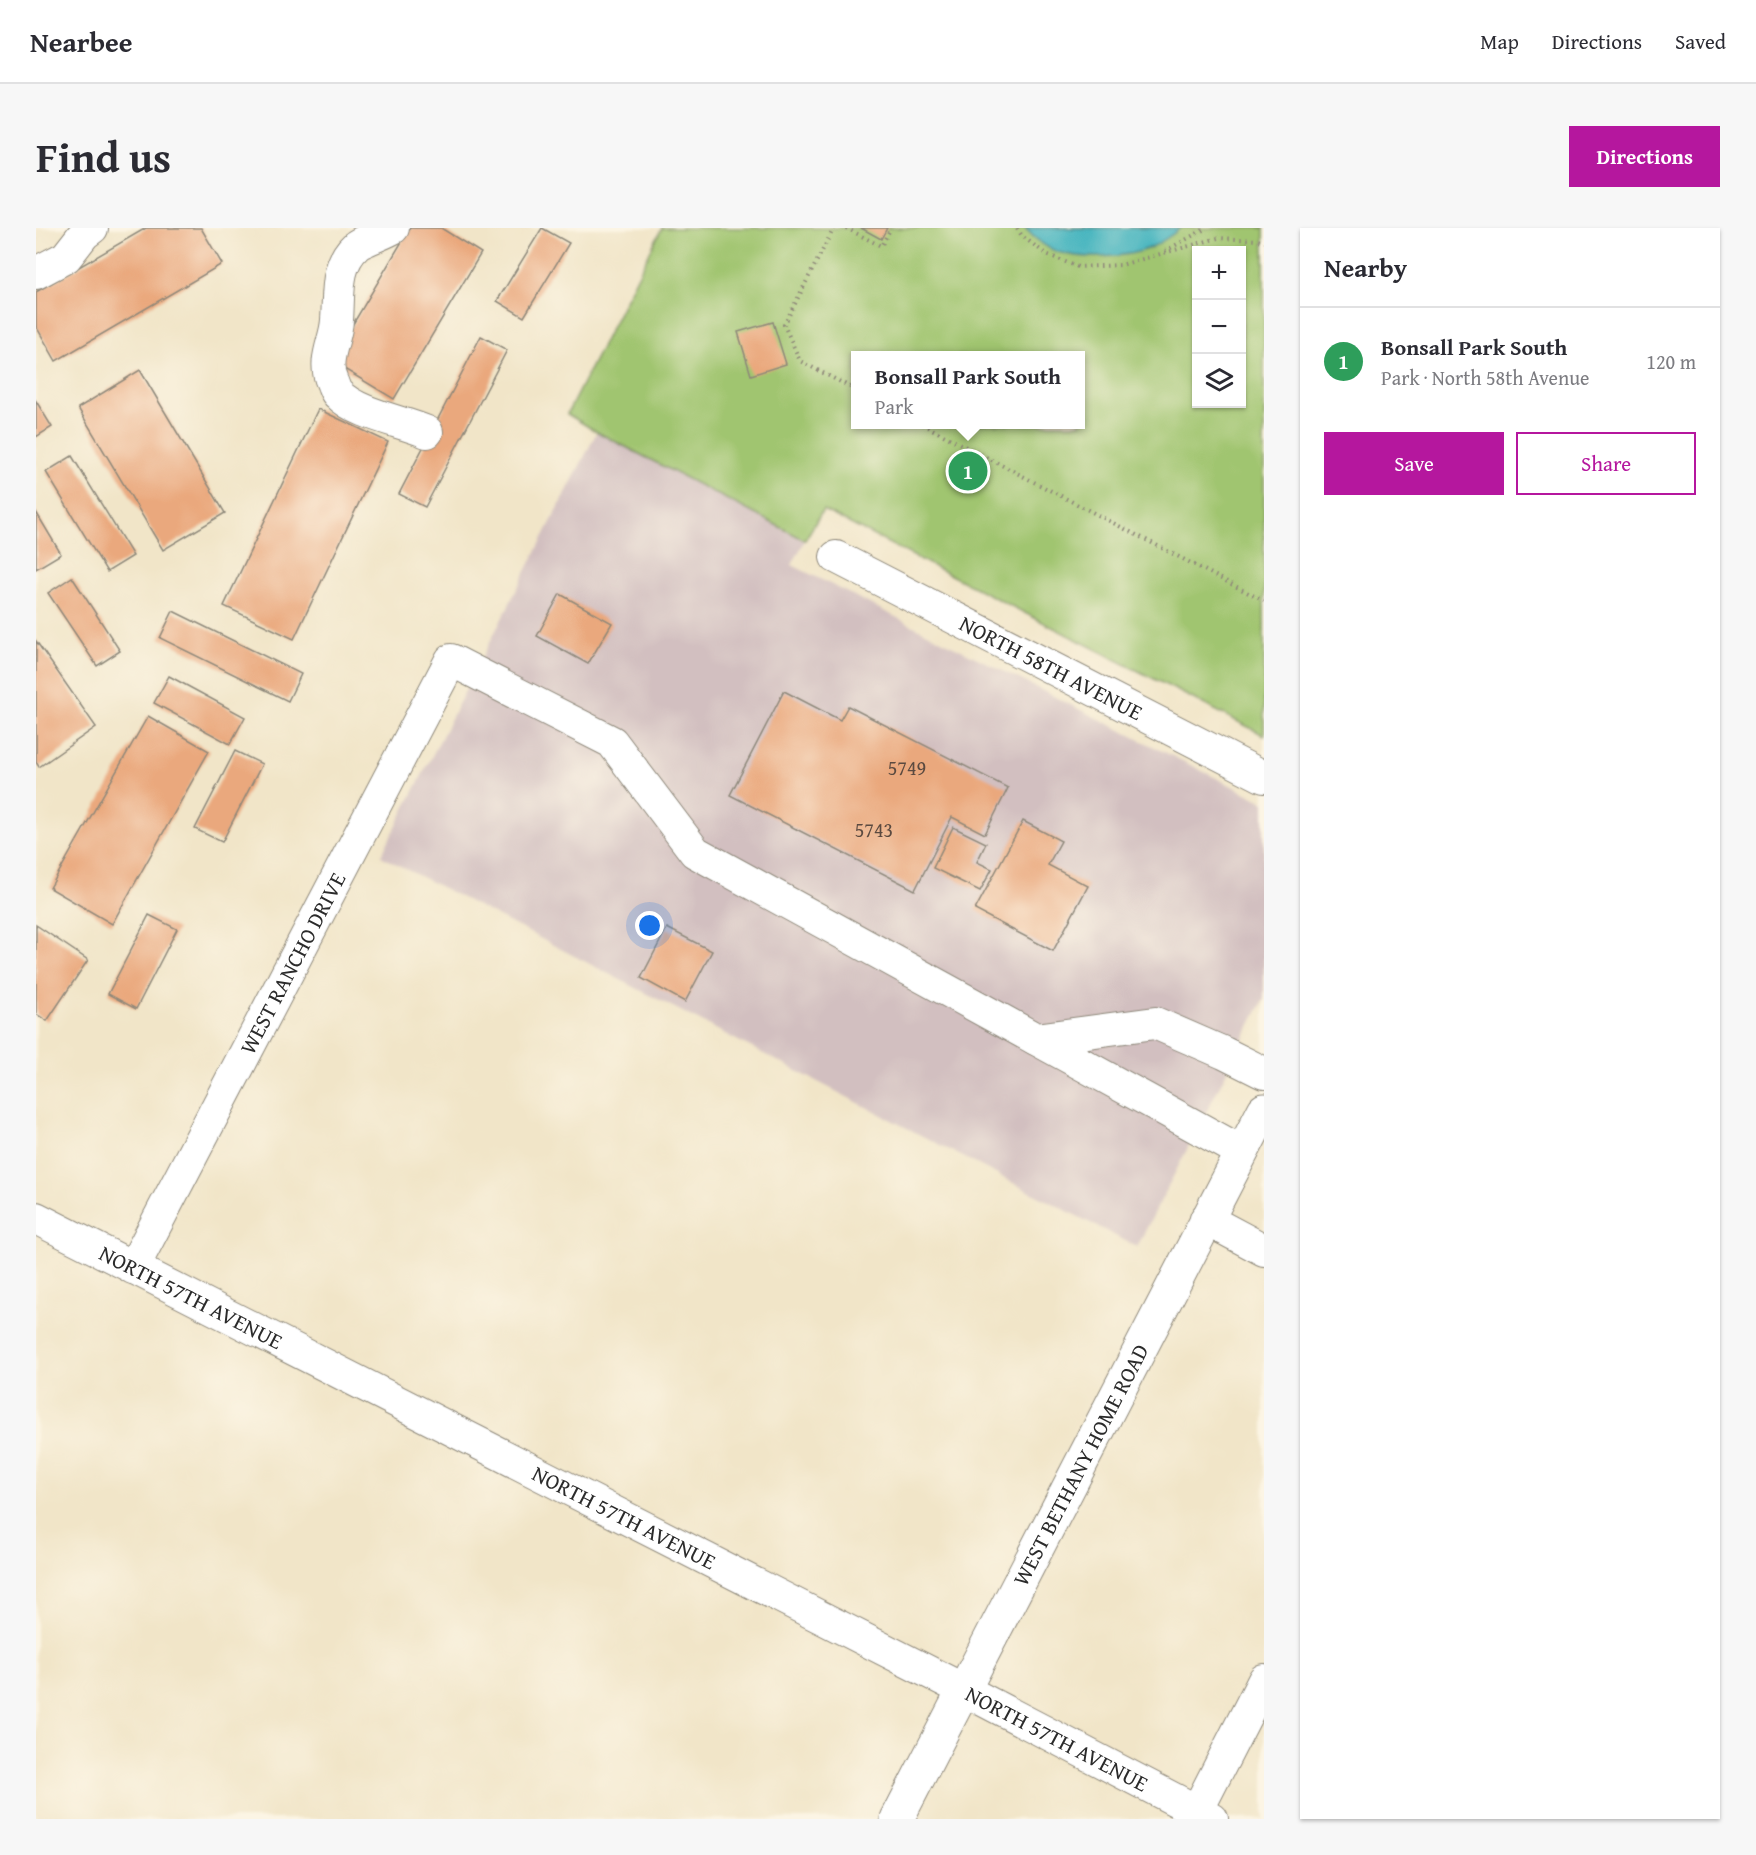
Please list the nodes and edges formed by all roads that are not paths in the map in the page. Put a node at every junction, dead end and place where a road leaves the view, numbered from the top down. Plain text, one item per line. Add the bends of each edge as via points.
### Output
1 (92, 228) edge
2 (393, 228) edge
3 (36, 273) edge
4 (427, 432) dead end
5 (836, 557) dead end
6 (1264, 777) edge
7 (1036, 1040) junction
8 (1264, 1073) edge
9 (1264, 1110) edge
10 (1242, 1152) junction
11 (36, 1218) edge
12 (1206, 1219) junction
13 (1264, 1250) edge
14 (133, 1268) junction
15 (1264, 1680) edge
16 (964, 1690) junction
17 (1205, 1815) edge
18 (897, 1819) edge

1 - 3 street via 66,257
2 - 4 street via 357,245 344,263 328,374 337,394 353,405
5 - 6 street, NORTH 58TH AVENUE
7 - 8 street via 1155,1023
7 - 10 street
7 - 14 street, WEST RANCHO DRIVE via 695,852 612,742 451,660
9 - 10 main road, WEST BETHANY HOME ROAD
10 - 12 main road, WEST BETHANY HOME ROAD
11 - 14 street, NORTH 57TH AVENUE
12 - 13 street
12 - 16 main road, WEST BETHANY HOME ROAD
14 - 16 street, NORTH 57TH AVENUE
15 - 17 street
16 - 17 street, NORTH 57TH AVENUE
16 - 18 main road, WEST BETHANY HOME ROAD

